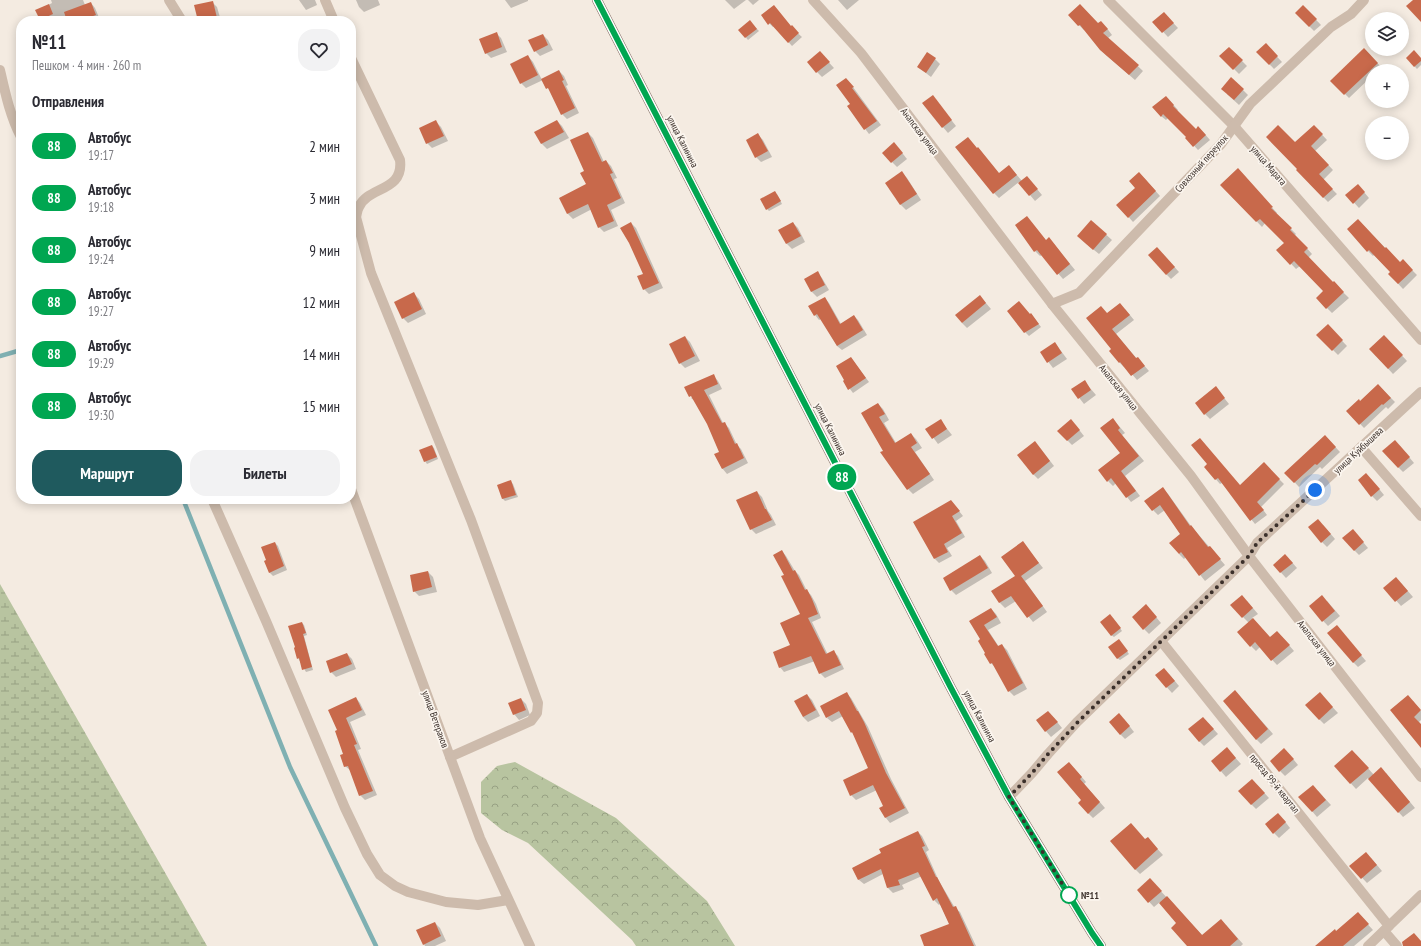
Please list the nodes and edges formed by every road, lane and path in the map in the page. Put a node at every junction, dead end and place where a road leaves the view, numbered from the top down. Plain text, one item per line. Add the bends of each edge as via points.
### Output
1 (169, 0) edge
2 (325, 0) edge
3 (597, 0) edge
4 (813, 0) edge
5 (1108, 0) edge
6 (1364, 0) edge
7 (179, 16) edge
8 (332, 16) edge
9 (356, 68) edge
10 (0, 70) edge
11 (16, 126) edge
12 (1234, 126) junction
13 (356, 217) edge
14 (356, 217) edge
15 (1052, 304) junction
16 (1421, 340) edge
17 (1421, 392) edge
18 (1361, 448) junction
19 (356, 503) edge
20 (214, 504) edge
21 (1421, 516) edge
22 (1249, 556) junction
23 (1162, 641) junction
24 (450, 757) junction
25 (1421, 777) edge
26 (1009, 797) junction
27 (1421, 894) edge
28 (508, 900) junction
29 (1386, 928) junction
30 (530, 946) edge
31 (1101, 946) edge
32 (1368, 946) edge
33 (1397, 946) edge

1 - 7 street
2 - 8 street
3 - 26 main road, улица Калинина
4 - 15 street, Анапская улица via 860,54
5 - 12 street, улица Марата
6 - 12 street, Совхозный переулок via 1351,14 1331,27 1250,104
9 - 14 street via 400,160 401,169 392,183 364,200 358,208
10 - 11 street
12 - 15 street, Совхозный переулок via 1221,144 1079,293
12 - 16 street, улица Марата
13 - 24 street via 371,273 471,520 538,703 537,713 531,721
15 - 22 street, Анапская улица via 1191,476
17 - 18 street, улица Куйбышева
18 - 21 street
18 - 22 street, улица Куйбышева via 1257,543
19 - 24 street, улица Ветеранов
20 - 28 street via 345,808 380,875 394,886 408,892 446,902 478,905
22 - 23 street, улица Куйбышева
22 - 25 street, Анапская улица
23 - 26 street, улица Куйбышева via 1078,722
23 - 29 street, проезд 99-й квартал
24 - 28 street, улица Ветеранов via 480,838
26 - 31 main road, улица Калинина
27 - 29 street
28 - 30 street, улица Ветеранов
29 - 32 street
29 - 33 street, проезд 99-й квартал

